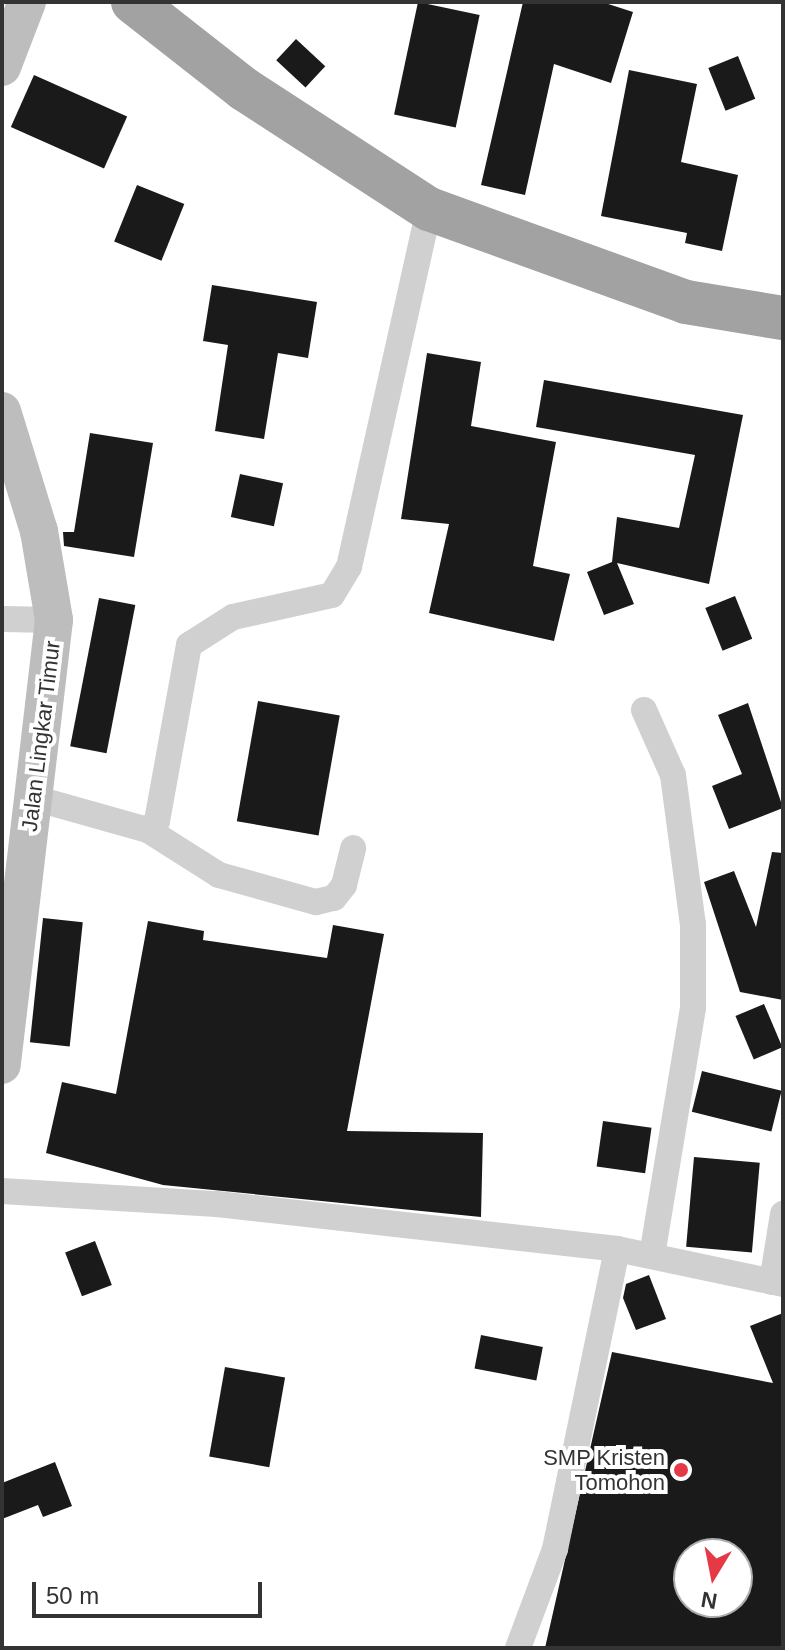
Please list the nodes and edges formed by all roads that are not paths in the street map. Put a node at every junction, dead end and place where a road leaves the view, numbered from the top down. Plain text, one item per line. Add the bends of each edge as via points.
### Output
1 (27, 2) edge
2 (133, 2) edge
3 (2, 67) edge
4 (429, 209) junction
5 (783, 318) edge
6 (2, 411) edge
7 (2, 619) edge
8 (54, 620) junction
9 (644, 710) dead end
10 (34, 798) junction
11 (148, 830) junction
12 (353, 848) dead end
13 (2, 1065) edge
14 (2, 1191) edge
15 (783, 1214) edge
16 (617, 1249) junction
17 (652, 1255) junction
18 (778, 1283) edge
19 (518, 1648) edge

1 - 3 main road
2 - 4 highway via 244,89
4 - 5 highway via 686,302
4 - 11 street via 349,567 332,595 233,617 189,645 157,821
6 - 8 main road, Jalan Lingkar Timur via 43,546
7 - 8 street
8 - 10 main road, Jalan Lingkar Timur
9 - 17 street via 673,775 693,924 693,1008
10 - 11 street
10 - 13 main road, Jalan Lingkar Timur
11 - 12 street via 219,875 316,902 334,898 344,885
14 - 16 street via 217,1204
15 - 18 street
16 - 17 street
16 - 19 street via 555,1549
17 - 18 street

